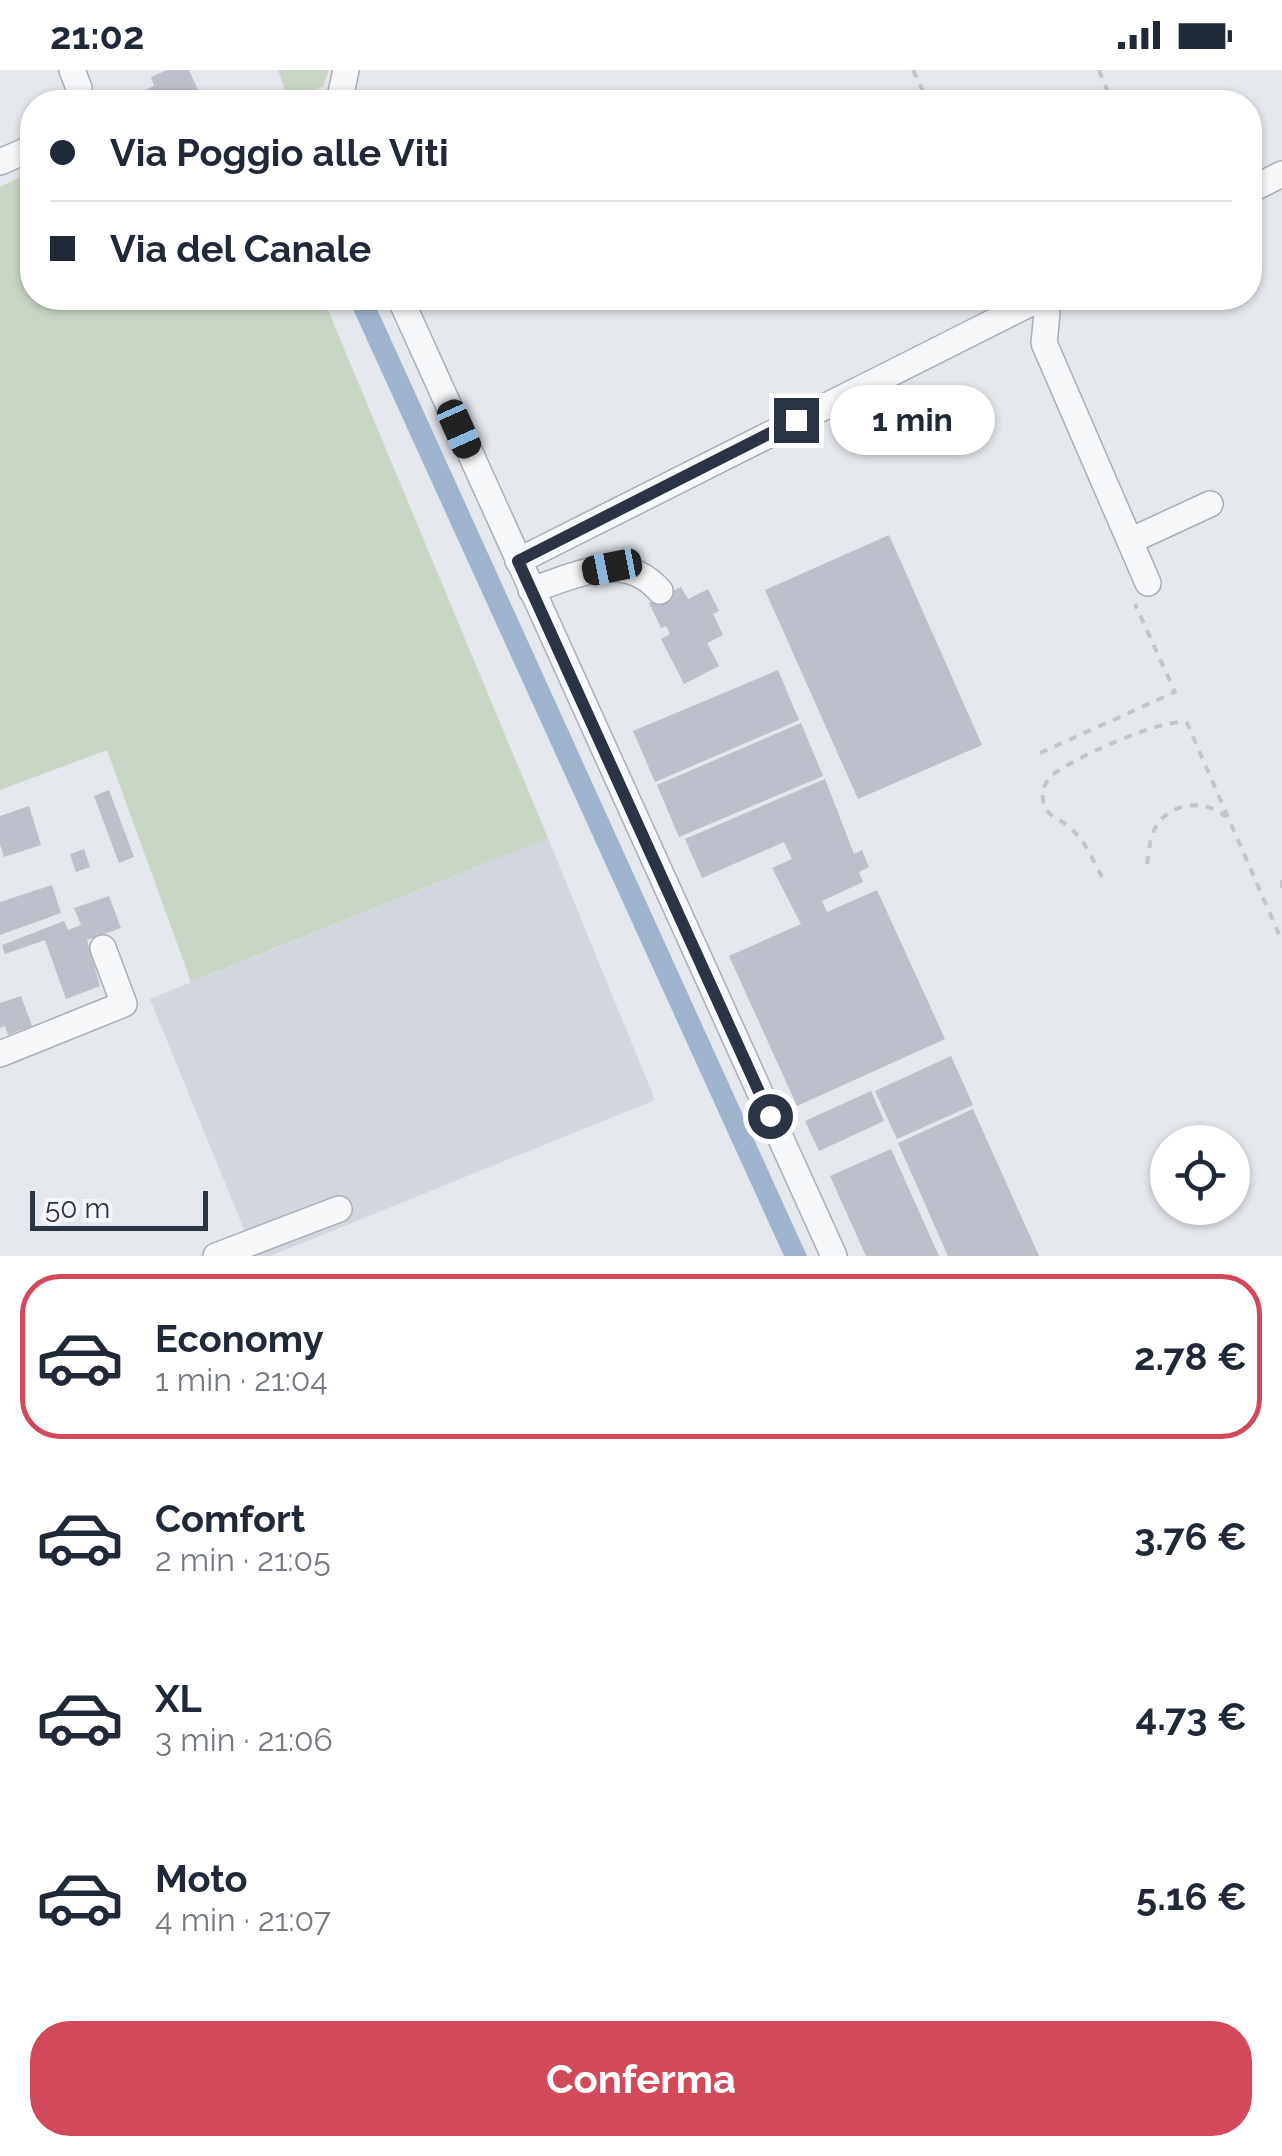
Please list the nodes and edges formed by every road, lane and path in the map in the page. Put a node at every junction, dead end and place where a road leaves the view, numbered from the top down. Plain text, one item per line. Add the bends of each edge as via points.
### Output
1 (405, 310) edge
2 (1015, 310) edge
3 (1045, 310) edge
4 (1210, 504) dead end
5 (1130, 540) junction
6 (518, 561) junction
7 (531, 590) junction
8 (660, 590) dead end
9 (1141, 592) joint
10 (1040, 753) dead end
11 (1229, 820) junction
12 (1147, 864) dead end
13 (1102, 878) dead end
14 (1282, 880) edge
15 (1282, 888) edge
16 (1282, 941) edge
17 (103, 948) dead end
18 (0, 1054) edge
19 (338, 1210) dead end
20 (216, 1256) edge
21 (834, 1256) edge

1 - 6 street
2 - 6 street
3 - 5 street via 1044,343
4 - 5 street
5 - 9 street
6 - 7 street
7 - 8 street via 612,567 646,575
7 - 21 street
9 - 10 path via 1174,692
11 - 12 path via 1198,805 1164,815 1153,831
11 - 13 path via 1187,723 1131,736 1052,776 1043,788 1042,803 1087,848
11 - 16 path
14 - 15 path
17 - 18 street via 124,1004 70,1018
19 - 20 street

